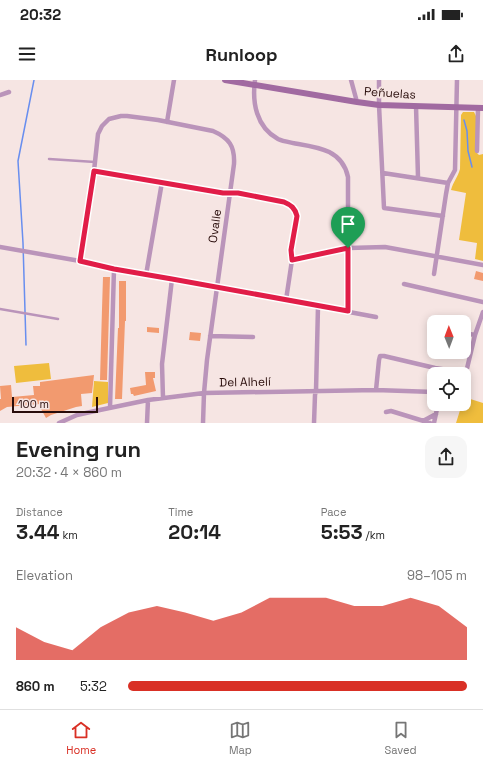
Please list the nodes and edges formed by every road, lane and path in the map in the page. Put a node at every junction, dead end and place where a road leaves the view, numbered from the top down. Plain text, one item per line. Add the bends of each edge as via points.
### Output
1 (174, 80) edge
2 (226, 80) edge
3 (351, 80) edge
4 (379, 80) edge
5 (457, 80) edge
6 (255, 82) edge
7 (9, 92) dead end
8 (0, 95) edge
9 (357, 102) junction
10 (379, 105) junction
11 (416, 106) junction
12 (456, 107) junction
13 (481, 108) edge
14 (167, 122) junction
15 (477, 152) dead end
16 (49, 159) dead end
17 (95, 162) junction
18 (94, 171) junction
19 (383, 173) junction
20 (418, 177) junction
21 (162, 182) junction
22 (448, 183) junction
23 (230, 193) junction
24 (443, 216) junction
25 (0, 247) edge
26 (348, 248) junction
27 (437, 256) junction
28 (292, 260) junction
29 (80, 261) junction
30 (483, 265) edge
31 (114, 269) junction
32 (434, 274) dead end
33 (146, 275) junction
34 (172, 279) junction
35 (404, 284) dead end
36 (216, 287) junction
37 (286, 300) junction
38 (483, 302) edge
39 (318, 306) junction
40 (0, 309) edge
41 (348, 311) junction
42 (483, 312) edge
43 (376, 317) dead end
44 (58, 319) dead end
45 (471, 334) edge
46 (475, 335) junction
47 (210, 336) junction
48 (253, 337) dead end
49 (431, 367) edge
50 (467, 367) edge
51 (376, 390) junction
52 (316, 391) junction
53 (427, 392) edge
54 (204, 393) junction
55 (163, 398) junction
56 (148, 400) junction
57 (110, 408) junction
58 (437, 411) edge
59 (386, 412) dead end
60 (436, 414) junction
61 (423, 421) junction
62 (59, 423) edge
63 (147, 423) edge
64 (203, 423) edge
65 (314, 423) edge
66 (430, 423) edge
67 (434, 423) edge

1 - 14 street
2 - 6 street, Peñuelas
3 - 9 street
4 - 10 street
5 - 12 street
6 - 9 street, Peñuelas
6 - 26 street via 257,116 271,134 279,139 329,151 337,156 347,170
7 - 8 street
9 - 10 street, Peñuelas
10 - 11 street, Peñuelas
10 - 19 street
11 - 12 street, Peñuelas
11 - 20 street
12 - 13 street, Peñuelas
12 - 22 street via 454,170
13 - 15 street
14 - 17 street, Ovalle via 127,116 109,119 98,134
14 - 23 street, Ovalle via 213,132 228,141 234,158
16 - 17 lane
17 - 18 street, Ovalle
18 - 21 street
18 - 29 street, Ovalle
19 - 20 street
19 - 24 street via 384,208
20 - 22 street
21 - 23 street
21 - 33 street
22 - 24 street
23 - 28 street via 284,202 293,207 297,216 291,250
23 - 36 street, Ovalle
24 - 27 street
25 - 29 street
26 - 27 street via 385,247
26 - 28 street
26 - 41 street
27 - 30 street
27 - 32 street
28 - 37 street
29 - 31 street
31 - 33 street
31 - 57 street
33 - 34 street
34 - 36 street
34 - 55 street via 162,364
35 - 38 street
36 - 37 street
36 - 47 street, Ovalle
37 - 39 street
39 - 41 street
39 - 52 street
40 - 44 lane
41 - 43 street
42 - 46 street
45 - 46 street
46 - 50 street
47 - 48 street
47 - 54 street, Ovalle
49 - 51 street via 380,356
51 - 52 street, Del Alhelí
51 - 53 street, Del Alhelí
52 - 54 street, Del Alhelí
52 - 65 street
54 - 55 street, Del Alhelí
54 - 64 street, Ovalle
55 - 56 street, Del Alhelí
56 - 57 street, Del Alhelí
56 - 63 street
57 - 62 street, Del Alhelí via 77,415
58 - 60 street
59 - 61 street via 391,411
60 - 61 street
60 - 67 street
61 - 66 street

